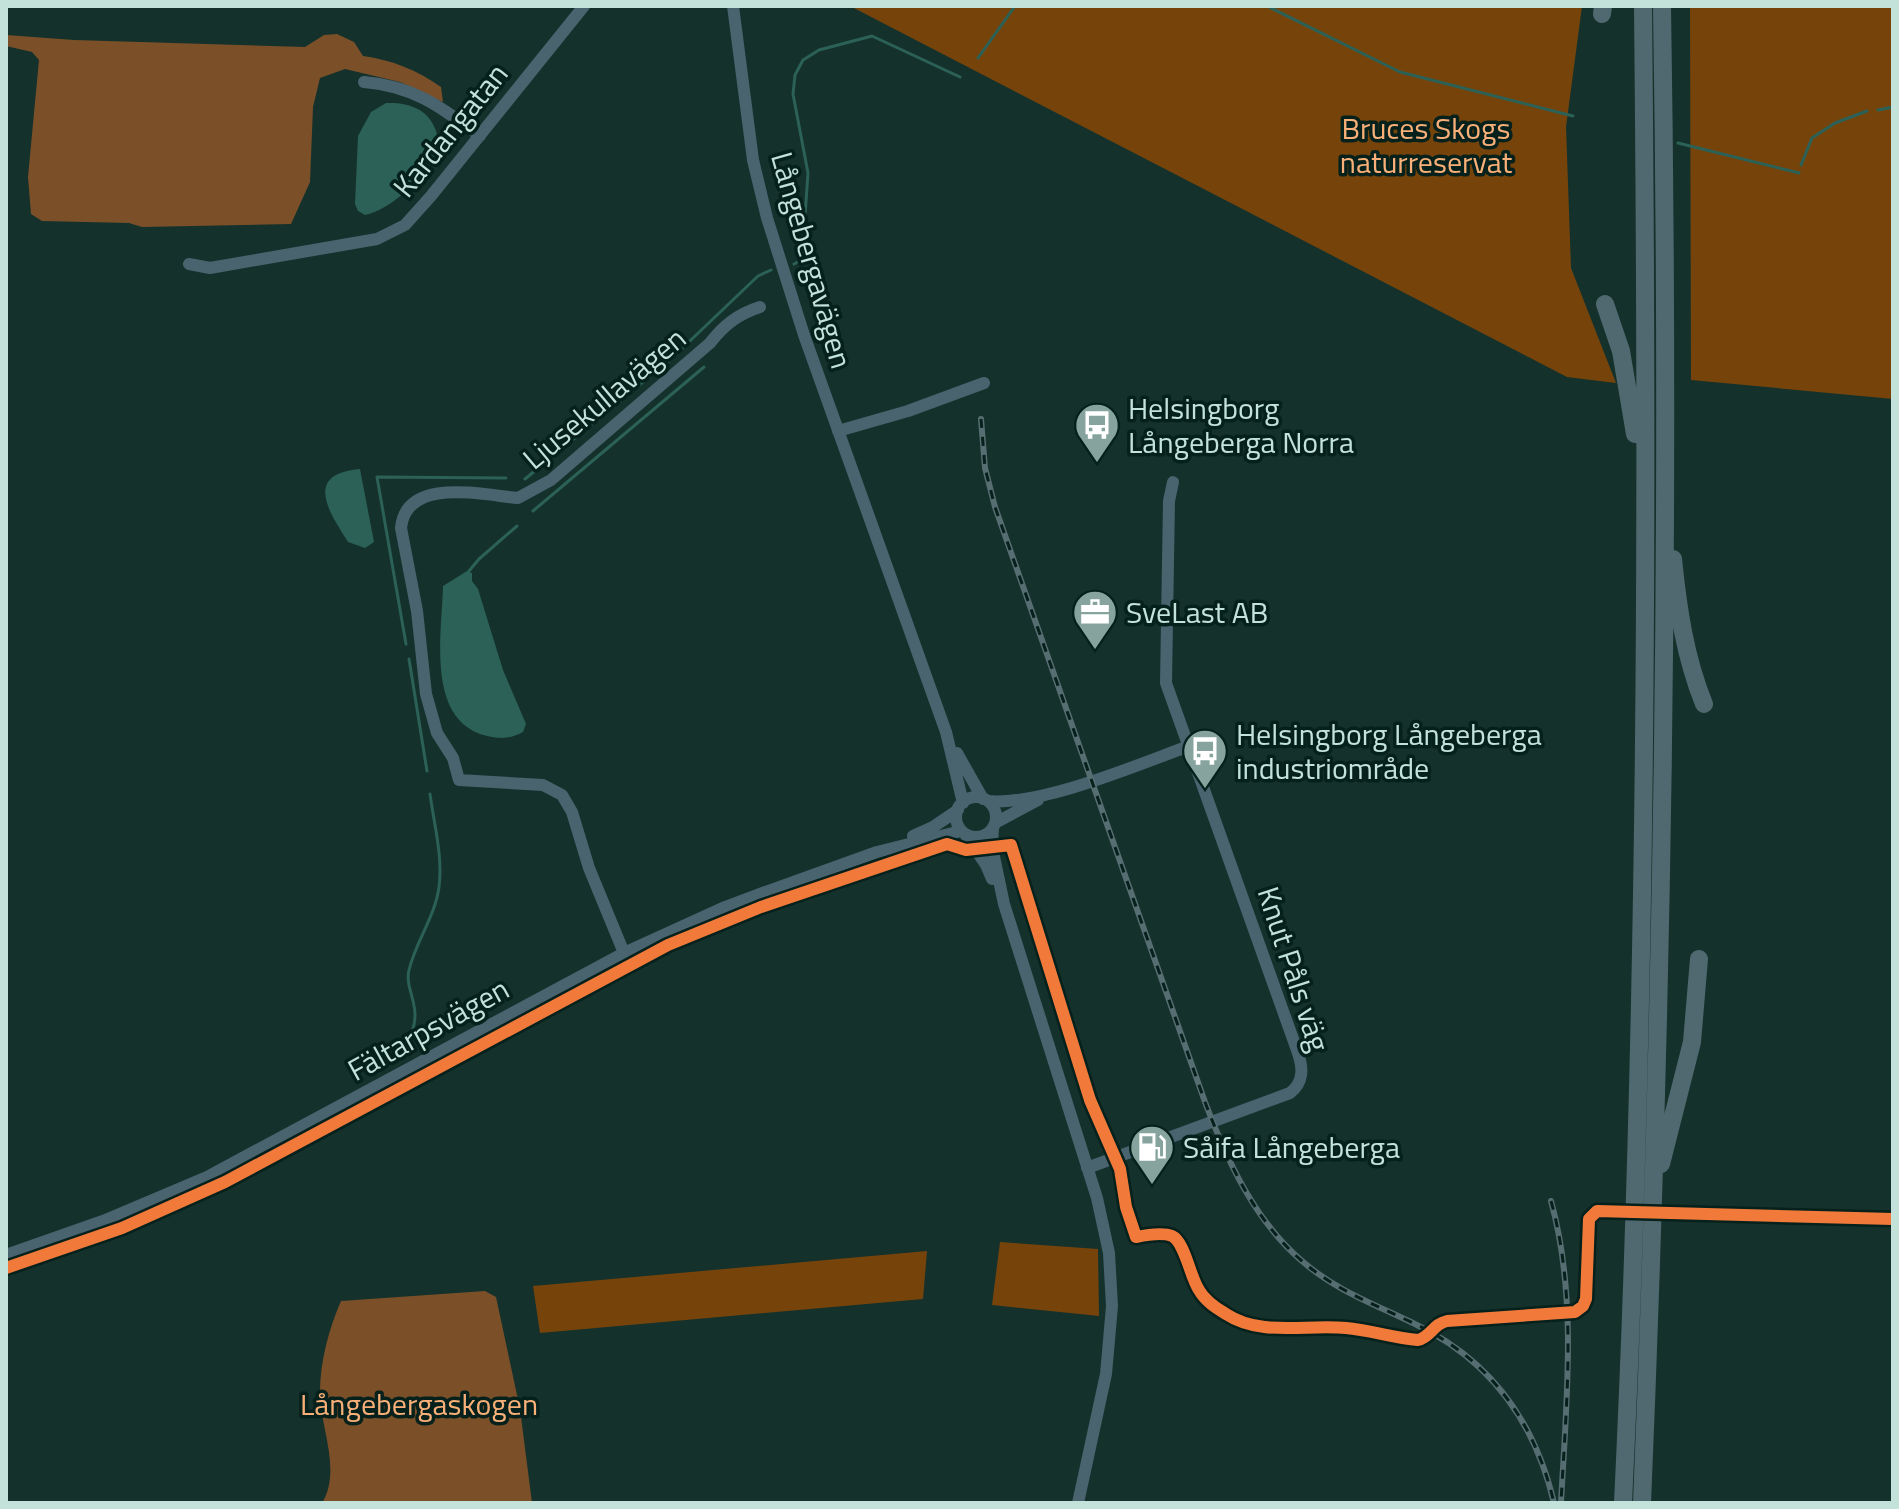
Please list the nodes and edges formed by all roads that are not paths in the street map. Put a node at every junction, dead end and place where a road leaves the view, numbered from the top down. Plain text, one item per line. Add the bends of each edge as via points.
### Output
1 (584, 6) edge
2 (733, 6) edge
3 (1643, 6) edge
4 (1662, 6) edge
5 (364, 82) dead end
6 (480, 136) junction
7 (189, 264) dead end
8 (1605, 304) dead end
9 (760, 307) dead end
10 (984, 383) dead end
11 (838, 431) junction
12 (1664, 453) junction
13 (1173, 482) dead end
14 (1645, 560) junction
15 (1704, 704) dead end
16 (946, 732) junction
17 (1189, 746) junction
18 (1052, 793) junction
19 (985, 800) junction
20 (960, 807) junction
21 (994, 826) junction
22 (963, 832) junction
23 (877, 852) junction
24 (1004, 904) junction
25 (624, 953) junction
26 (1699, 959) dead end
27 (1087, 1168) junction
28 (1653, 1198) junction
29 (6, 1255) edge
30 (1078, 1503) edge
31 (1623, 1503) edge
32 (1642, 1503) edge

1 - 6 street, Kardangatan
2 - 11 street, Långebergavägen via 761,196
3 - 14 highway
4 - 12 highway
5 - 6 street via 402,88 433,102
6 - 7 street, Kardangatan via 405,225 377,239 210,268
8 - 14 highway via 1634,418
9 - 25 street, Ljusekullavägen via 723,327 551,480 527,495 433,494 415,502 402,518 426,694 459,780 538,785 562,795
10 - 11 street
11 - 16 street, Långebergavägen
12 - 15 highway via 1678,608
12 - 28 highway
13 - 17 street, Knut Påls väg via 1165,670
14 - 31 highway via 1636,1136
16 - 19 street, Långebergavägen
16 - 20 street, Långebergavägen
17 - 18 street
17 - 27 street, Knut Påls väg via 1298,1053 1301,1078 1290,1093
18 - 19 street via 1003,803
18 - 21 street
19 - 20 street via 970,799
19 - 21 street via 994,809
20 - 22 street via 956,819
20 - 23 street, Fältarpsvägen via 933,827
21 - 22 street via 980,837
21 - 24 street via 992,847
22 - 23 street, Fältarpsvägen
22 - 24 street
23 - 25 street, Fältarpsvägen via 725,907
24 - 27 street
25 - 29 street, Fältarpsvägen via 207,1177
26 - 28 highway via 1692,1042
27 - 30 street via 1107,1240 1112,1306 1106,1374
28 - 32 highway

